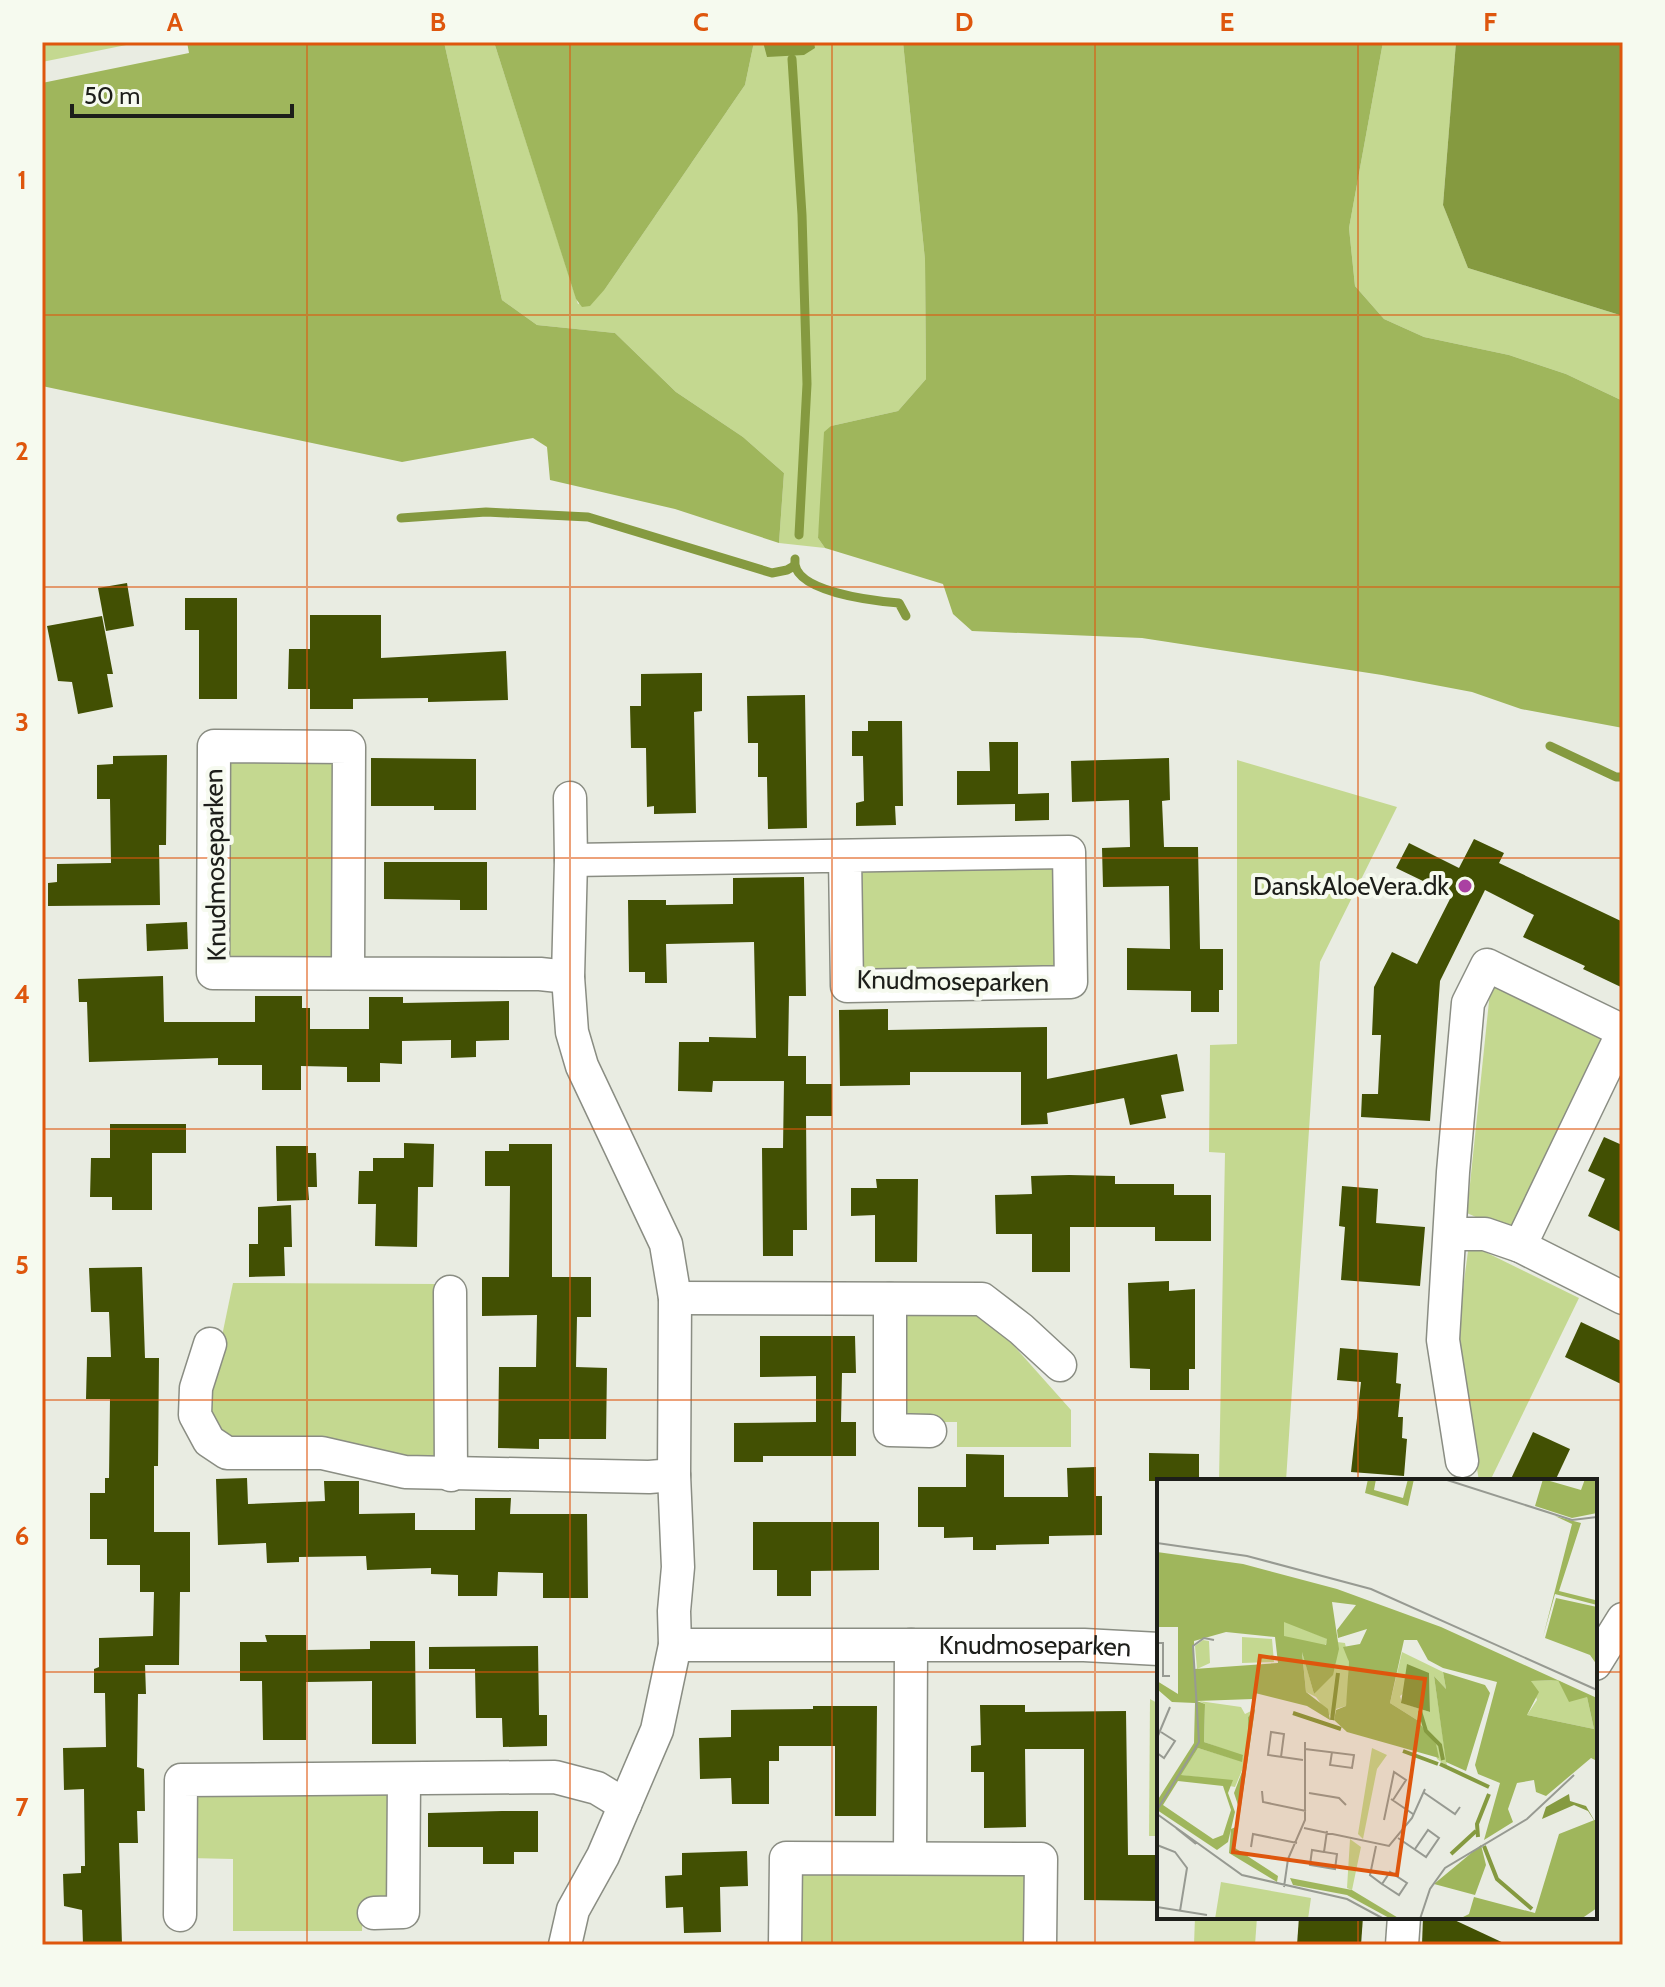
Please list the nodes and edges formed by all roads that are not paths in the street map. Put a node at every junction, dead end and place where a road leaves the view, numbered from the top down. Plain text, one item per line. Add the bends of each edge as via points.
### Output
1 (570, 798) dead end
2 (845, 856) junction
3 (571, 860) junction
4 (348, 973) junction
5 (568, 977) junction
6 (1623, 1032) edge
7 (1451, 1234) junction
8 (1520, 1246) junction
9 (450, 1292) dead end
10 (675, 1298) junction
11 (1623, 1298) edge
12 (890, 1299) junction
13 (210, 1344) dead end
14 (1060, 1365) dead end
15 (930, 1431) dead end
16 (1462, 1461) dead end
17 (451, 1475) junction
18 (674, 1475) junction
19 (1623, 1619) edge
20 (675, 1645) junction
21 (911, 1645) junction
22 (1157, 1649) edge
23 (1597, 1661) edge
24 (404, 1779) junction
25 (625, 1805) junction
26 (910, 1858) junction
27 (374, 1913) dead end
28 (180, 1915) dead end
29 (1404, 1919) edge
30 (565, 1945) edge
31 (785, 1945) edge
32 (1040, 1945) edge
33 (1402, 1945) edge

1 - 3 street
2 - 2 street, Knudmoseparken via 1069,852 1071,982 847,986
2 - 3 street, Knudmoseparken
3 - 5 street
4 - 4 street, Knudmoseparken via 213,973 214,746 349,747
4 - 5 street, Knudmoseparken
5 - 10 street via 572,1032 582,1066 666,1244
6 - 7 street via 1487,965 1468,1003
6 - 8 street
7 - 8 street via 1485,1234
7 - 16 street via 1443,1340
8 - 11 street
9 - 17 street
10 - 12 street
10 - 18 street
12 - 14 street via 982,1299
12 - 15 street via 890,1430
13 - 17 street via 196,1388 195,1415 209,1441 227,1453 322,1453 405,1472
17 - 18 street
18 - 20 street
19 - 23 street
20 - 21 street, Knudmoseparken
20 - 25 street via 657,1730
21 - 22 street, Knudmoseparken
21 - 26 street, Knudmoseparken
24 - 25 street via 555,1777 597,1788
24 - 27 street via 403,1912
24 - 28 street via 181,1780
25 - 30 street via 573,1910
26 - 31 street via 786,1858
26 - 32 street via 1041,1859
29 - 33 street

